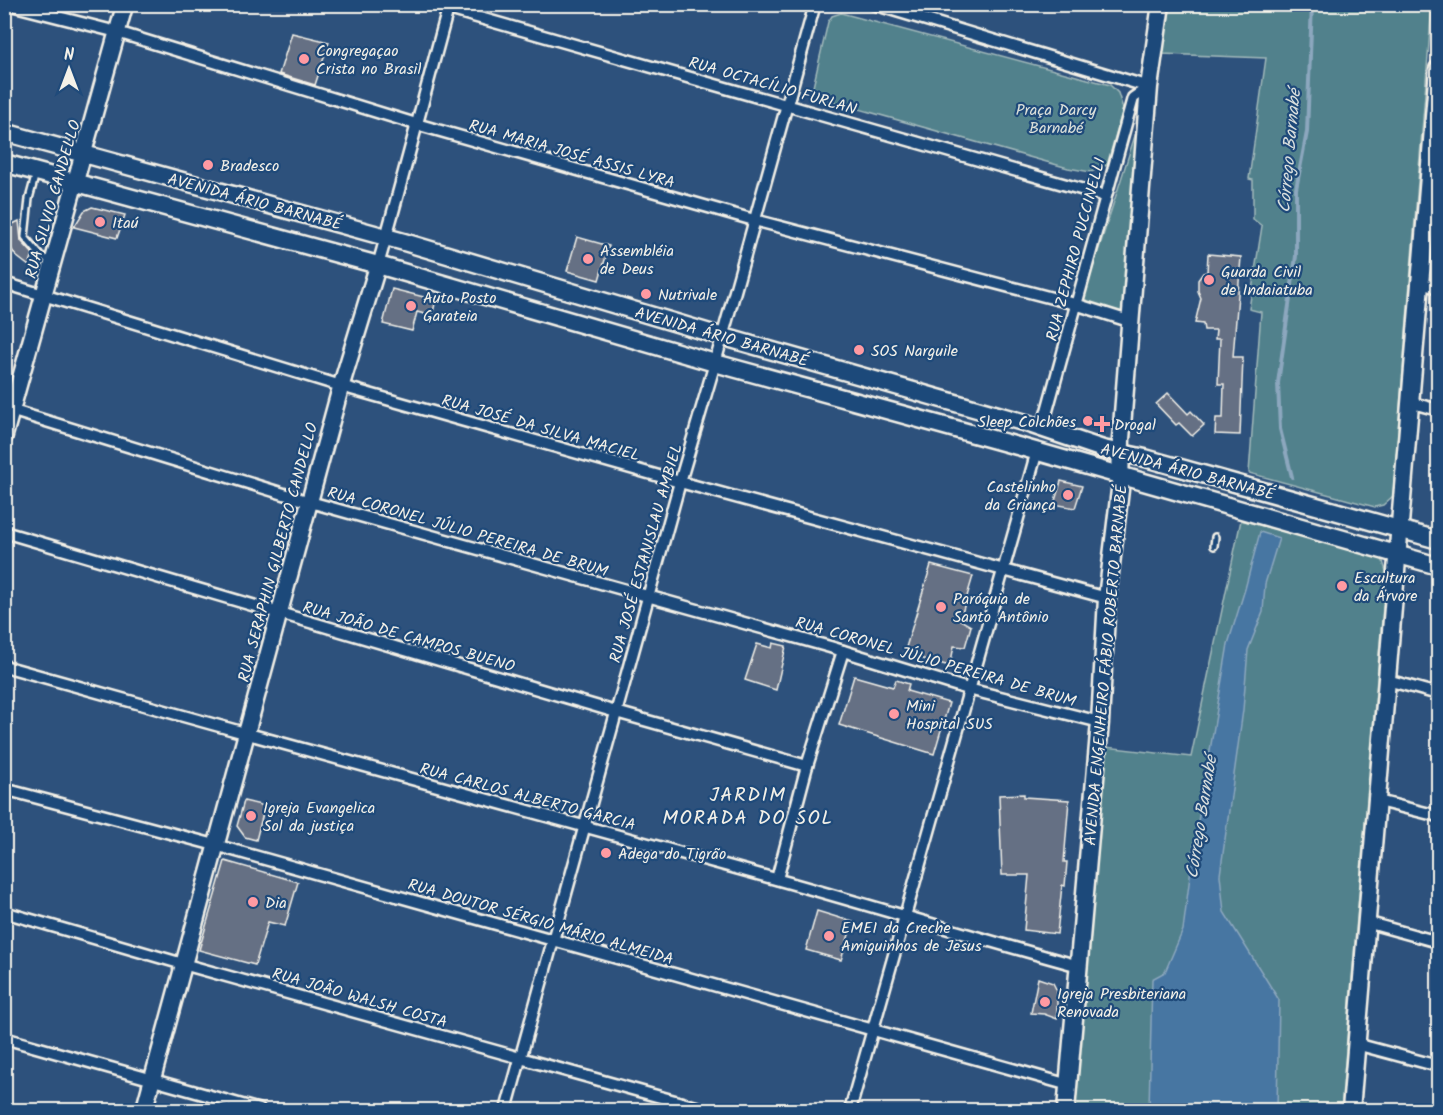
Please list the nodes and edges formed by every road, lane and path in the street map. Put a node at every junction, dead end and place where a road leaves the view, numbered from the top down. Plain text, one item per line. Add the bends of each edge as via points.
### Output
1 (7, 4) edge
2 (125, 4) edge
3 (431, 4) edge
4 (815, 4) edge
5 (873, 4) edge
6 (1161, 4) edge
7 (448, 7) edge
8 (117, 32) junction
9 (1438, 69) edge
10 (1149, 87) junction
11 (788, 104) junction
12 (416, 124) junction
13 (4, 132) edge
14 (83, 154) junction
15 (4, 163) edge
16 (1435, 163) edge
17 (36, 172) junction
18 (75, 183) junction
19 (1105, 196) junction
20 (754, 220) junction
21 (386, 237) junction
22 (53, 263) junction
23 (378, 265) junction
24 (4, 283) edge
25 (1420, 283) junction
26 (1438, 288) edge
27 (44, 294) junction
28 (1075, 304) junction
29 (1132, 322) junction
30 (722, 337) junction
31 (715, 363) junction
32 (341, 386) junction
33 (1409, 402) junction
34 (8, 410) edge
35 (1438, 410) edge
36 (1042, 429) junction
37 (4, 437) edge
38 (1037, 451) junction
39 (1121, 454) junction
40 (1120, 475) junction
41 (680, 482) junction
42 (310, 502) junction
43 (1401, 530) junction
44 (4, 532) edge
45 (1215, 537) dead end
46 (1438, 540) edge
47 (1214, 546) dead end
48 (1398, 554) junction
49 (1438, 566) edge
50 (1002, 571) junction
51 (648, 597) junction
52 (1107, 598) junction
53 (280, 614) junction
54 (843, 651) junction
55 (4, 666) edge
56 (1387, 680) junction
57 (968, 689) junction
58 (1438, 693) edge
59 (616, 712) junction
60 (1100, 722) junction
61 (246, 735) junction
62 (807, 766) junction
63 (4, 789) edge
64 (1378, 801) junction
65 (1438, 816) edge
66 (585, 827) junction
67 (215, 845) junction
68 (777, 879) junction
69 (4, 912) edge
70 (903, 916) junction
71 (1366, 922) junction
72 (554, 940) junction
73 (1438, 942) edge
74 (183, 964) junction
75 (1079, 966) junction
76 (872, 1031) junction
77 (4, 1038) edge
78 (1356, 1044) junction
79 (519, 1058) junction
80 (1438, 1066) edge
81 (152, 1081) junction
82 (1069, 1085) junction
83 (144, 1110) edge
84 (261, 1110) edge
85 (506, 1110) edge
86 (708, 1110) edge
87 (850, 1110) edge
88 (1066, 1110) edge
89 (1351, 1110) edge

1 - 8 street, RUA MARIA JOSÉ ASSIS LYRA
2 - 8 street, RUA SILVIO CANDELLO
3 - 7 street, RUA OCTACÍLIO FURLAN
4 - 11 street, RUA JOSÉ ESTANISLAU AMBIEL
5 - 10 street
6 - 10 main road, AVENIDA ENGENHEIRO FÁBIO ROBERTO BARNABÉ
7 - 11 street, RUA OCTACÍLIO FURLAN
7 - 12 street, RUA SERAPHIN GILBERTO CANDELLO
8 - 12 street, RUA MARIA JOSÉ ASSIS LYRA
8 - 14 street, RUA SILVIO CANDELLO
9 - 16 main road
10 - 19 street, RUA ZEPHIRO PUCCINELLI via 1133,98
10 - 29 main road, AVENIDA ENGENHEIRO FÁBIO ROBERTO BARNABÉ
11 - 19 street, RUA OCTACÍLIO FURLAN
11 - 20 street, RUA JOSÉ ESTANISLAU AMBIEL
12 - 20 street, RUA MARIA JOSÉ ASSIS LYRA
12 - 21 street, RUA SERAPHIN GILBERTO CANDELLO
13 - 14 main road, AVENIDA ÁRIO BARNABÉ
14 - 18 street, RUA SILVIO CANDELLO
14 - 21 main road, AVENIDA ÁRIO BARNABÉ
15 - 17 main road, AVENIDA ÁRIO BARNABÉ
16 - 25 main road
17 - 18 main road, AVENIDA ÁRIO BARNABÉ
17 - 22 lane via 25,237 39,255
18 - 22 street, RUA SILVIO CANDELLO
18 - 23 main road, AVENIDA ÁRIO BARNABÉ
19 - 28 street, RUA ZEPHIRO PUCCINELLI
20 - 28 street, RUA MARIA JOSÉ ASSIS LYRA
20 - 30 street, RUA JOSÉ ESTANISLAU AMBIEL
21 - 23 street, RUA SERAPHIN GILBERTO CANDELLO
21 - 30 main road, AVENIDA ÁRIO BARNABÉ
22 - 27 street, RUA SILVIO CANDELLO
23 - 31 main road, AVENIDA ÁRIO BARNABÉ
23 - 32 street, RUA SERAPHIN GILBERTO CANDELLO
24 - 27 street, RUA JOSÉ DA SILVA MACIEL
25 - 26 street
25 - 33 main road
27 - 32 street, RUA JOSÉ DA SILVA MACIEL
27 - 34 street, RUA SILVIO CANDELLO
28 - 29 street, RUA MARIA JOSÉ ASSIS LYRA
28 - 36 street, RUA ZEPHIRO PUCCINELLI
29 - 39 main road, AVENIDA ENGENHEIRO FÁBIO ROBERTO BARNABÉ
30 - 31 street, RUA JOSÉ ESTANISLAU AMBIEL
30 - 36 main road, AVENIDA ÁRIO BARNABÉ
31 - 38 main road, AVENIDA ÁRIO BARNABÉ
31 - 41 street, RUA JOSÉ ESTANISLAU AMBIEL
32 - 41 street, RUA JOSÉ DA SILVA MACIEL
32 - 42 street, RUA SERAPHIN GILBERTO CANDELLO
33 - 35 street
33 - 43 main road
34 - 37 street, RUA SILVIO CANDELLO
34 - 42 street, RUA CORONEL JÚLIO PEREIRA DE BRUM
36 - 39 main road, AVENIDA ÁRIO BARNABÉ
38 - 40 main road, AVENIDA ÁRIO BARNABÉ
38 - 50 street
39 - 40 main road, AVENIDA ENGENHEIRO FÁBIO ROBERTO BARNABÉ
39 - 43 main road, AVENIDA ÁRIO BARNABÉ
40 - 48 main road, AVENIDA ÁRIO BARNABÉ
40 - 52 main road, AVENIDA ENGENHEIRO FÁBIO ROBERTO BARNABÉ
41 - 50 street, RUA JOSÉ DA SILVA MACIEL
41 - 51 street, RUA JOSÉ ESTANISLAU AMBIEL
42 - 51 street, RUA CORONEL JÚLIO PEREIRA DE BRUM
42 - 53 street, RUA SERAPHIN GILBERTO CANDELLO
43 - 46 main road, AVENIDA ÁRIO BARNABÉ
43 - 48 main road
44 - 53 street, RUA JOÃO DE CAMPOS BUENO
45 - 47 lane
48 - 49 main road, AVENIDA ÁRIO BARNABÉ
48 - 56 main road
50 - 52 street, RUA JOSÉ DA SILVA MACIEL
50 - 57 street
51 - 54 street, RUA CORONEL JÚLIO PEREIRA DE BRUM
51 - 59 street, RUA JOSÉ ESTANISLAU AMBIEL
52 - 60 main road, AVENIDA ENGENHEIRO FÁBIO ROBERTO BARNABÉ
53 - 59 street, RUA JOÃO DE CAMPOS BUENO
53 - 61 street, RUA SERAPHIN GILBERTO CANDELLO
54 - 57 street, RUA CORONEL JÚLIO PEREIRA DE BRUM
54 - 62 street
55 - 61 street, RUA CARLOS ALBERTO GARCIA
56 - 58 street
56 - 64 main road
57 - 60 street, RUA CORONEL JÚLIO PEREIRA DE BRUM
57 - 70 street
59 - 62 street, RUA JOÃO DE CAMPOS BUENO
59 - 66 street, RUA JOSÉ ESTANISLAU AMBIEL
60 - 75 main road, AVENIDA ENGENHEIRO FÁBIO ROBERTO BARNABÉ
61 - 66 street, RUA CARLOS ALBERTO GARCIA
61 - 67 street, RUA SERAPHIN GILBERTO CANDELLO
62 - 68 street
63 - 67 street, RUA DOUTOR SÉRGIO MÁRIO ALMEIDA
64 - 65 street
64 - 71 main road
66 - 68 street, RUA CARLOS ALBERTO GARCIA
66 - 72 street, RUA JOSÉ ESTANISLAU AMBIEL
67 - 72 street, RUA DOUTOR SÉRGIO MÁRIO ALMEIDA
67 - 74 street, RUA SERAPHIN GILBERTO CANDELLO
68 - 70 street, RUA CARLOS ALBERTO GARCIA
69 - 74 street, RUA JOÃO WALSH COSTA
70 - 75 street, RUA CARLOS ALBERTO GARCIA
70 - 76 street
71 - 73 street
71 - 78 main road
72 - 76 street, RUA DOUTOR SÉRGIO MÁRIO ALMEIDA
72 - 79 street, RUA JOSÉ ESTANISLAU AMBIEL
74 - 79 street, RUA JOÃO WALSH COSTA
74 - 81 street, RUA SERAPHIN GILBERTO CANDELLO
75 - 82 main road, AVENIDA ENGENHEIRO FÁBIO ROBERTO BARNABÉ
76 - 82 street, RUA DOUTOR SÉRGIO MÁRIO ALMEIDA
76 - 87 street
77 - 81 street
78 - 80 street
78 - 89 main road
79 - 85 street, RUA JOSÉ ESTANISLAU AMBIEL
79 - 86 street, RUA JOÃO WALSH COSTA
81 - 83 street, RUA SERAPHIN GILBERTO CANDELLO
81 - 84 street
82 - 88 main road, AVENIDA ENGENHEIRO FÁBIO ROBERTO BARNABÉ

